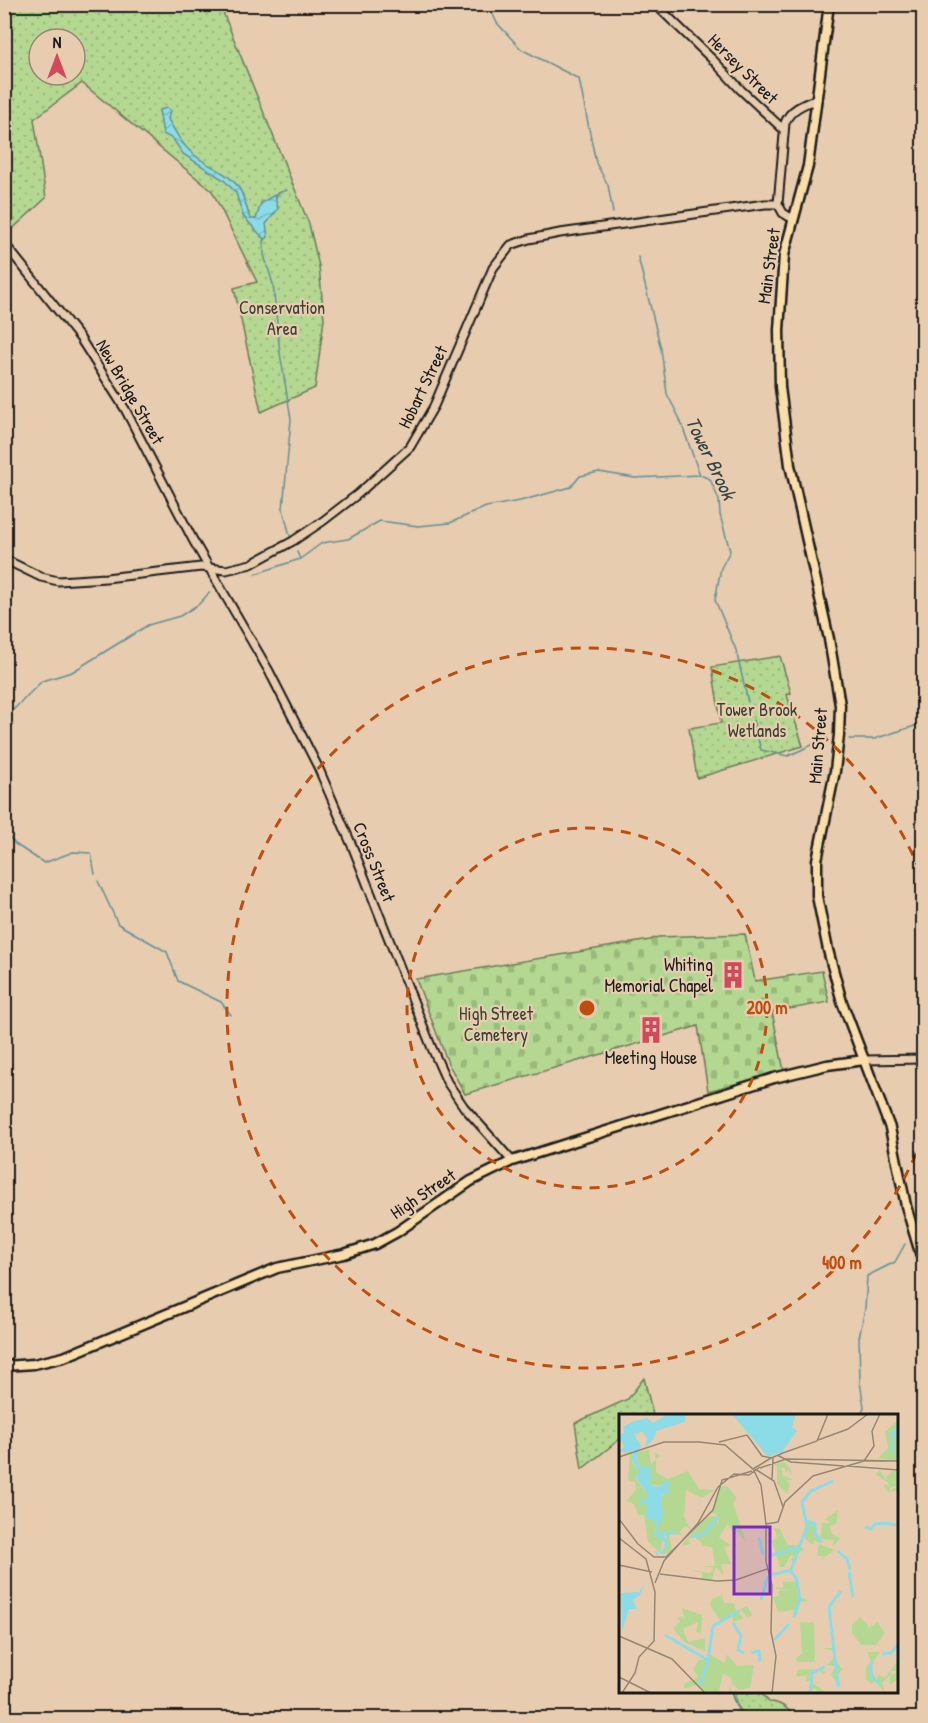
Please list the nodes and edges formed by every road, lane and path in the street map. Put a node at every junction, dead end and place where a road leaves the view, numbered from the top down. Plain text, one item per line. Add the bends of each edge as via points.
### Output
1 (655, 4) edge
2 (829, 4) edge
3 (817, 99) junction
4 (784, 130) junction
5 (778, 204) junction
6 (793, 219) junction
7 (4, 243) edge
8 (4, 560) edge
9 (211, 569) junction
10 (924, 1059) edge
11 (864, 1060) junction
12 (512, 1161) junction
13 (924, 1266) edge
14 (4, 1366) edge

1 - 4 street, Hersey Street
2 - 3 main road, Main Street
3 - 4 street, Main Street via 790,113
3 - 6 main road, Main Street via 808,166
4 - 5 street, Main Street
5 - 6 street, Main Street
5 - 9 street, Hobart Street via 606,226 511,245 493,268 434,406 405,452 350,500 294,541 246,567
6 - 11 main road, Main Street via 782,267 782,403 794,486 840,705 835,771 817,860 817,896 845,1011
7 - 9 street, New Bridge Street via 80,338 110,383
8 - 9 street, Hobart Street via 58,581
9 - 12 street, Cross Street via 318,767 444,1075 464,1107
10 - 11 street
11 - 12 main road, High Street via 774,1078
11 - 13 main road, Main Street via 886,1115
12 - 14 main road, High Street via 471,1181 375,1244 272,1270 64,1357

